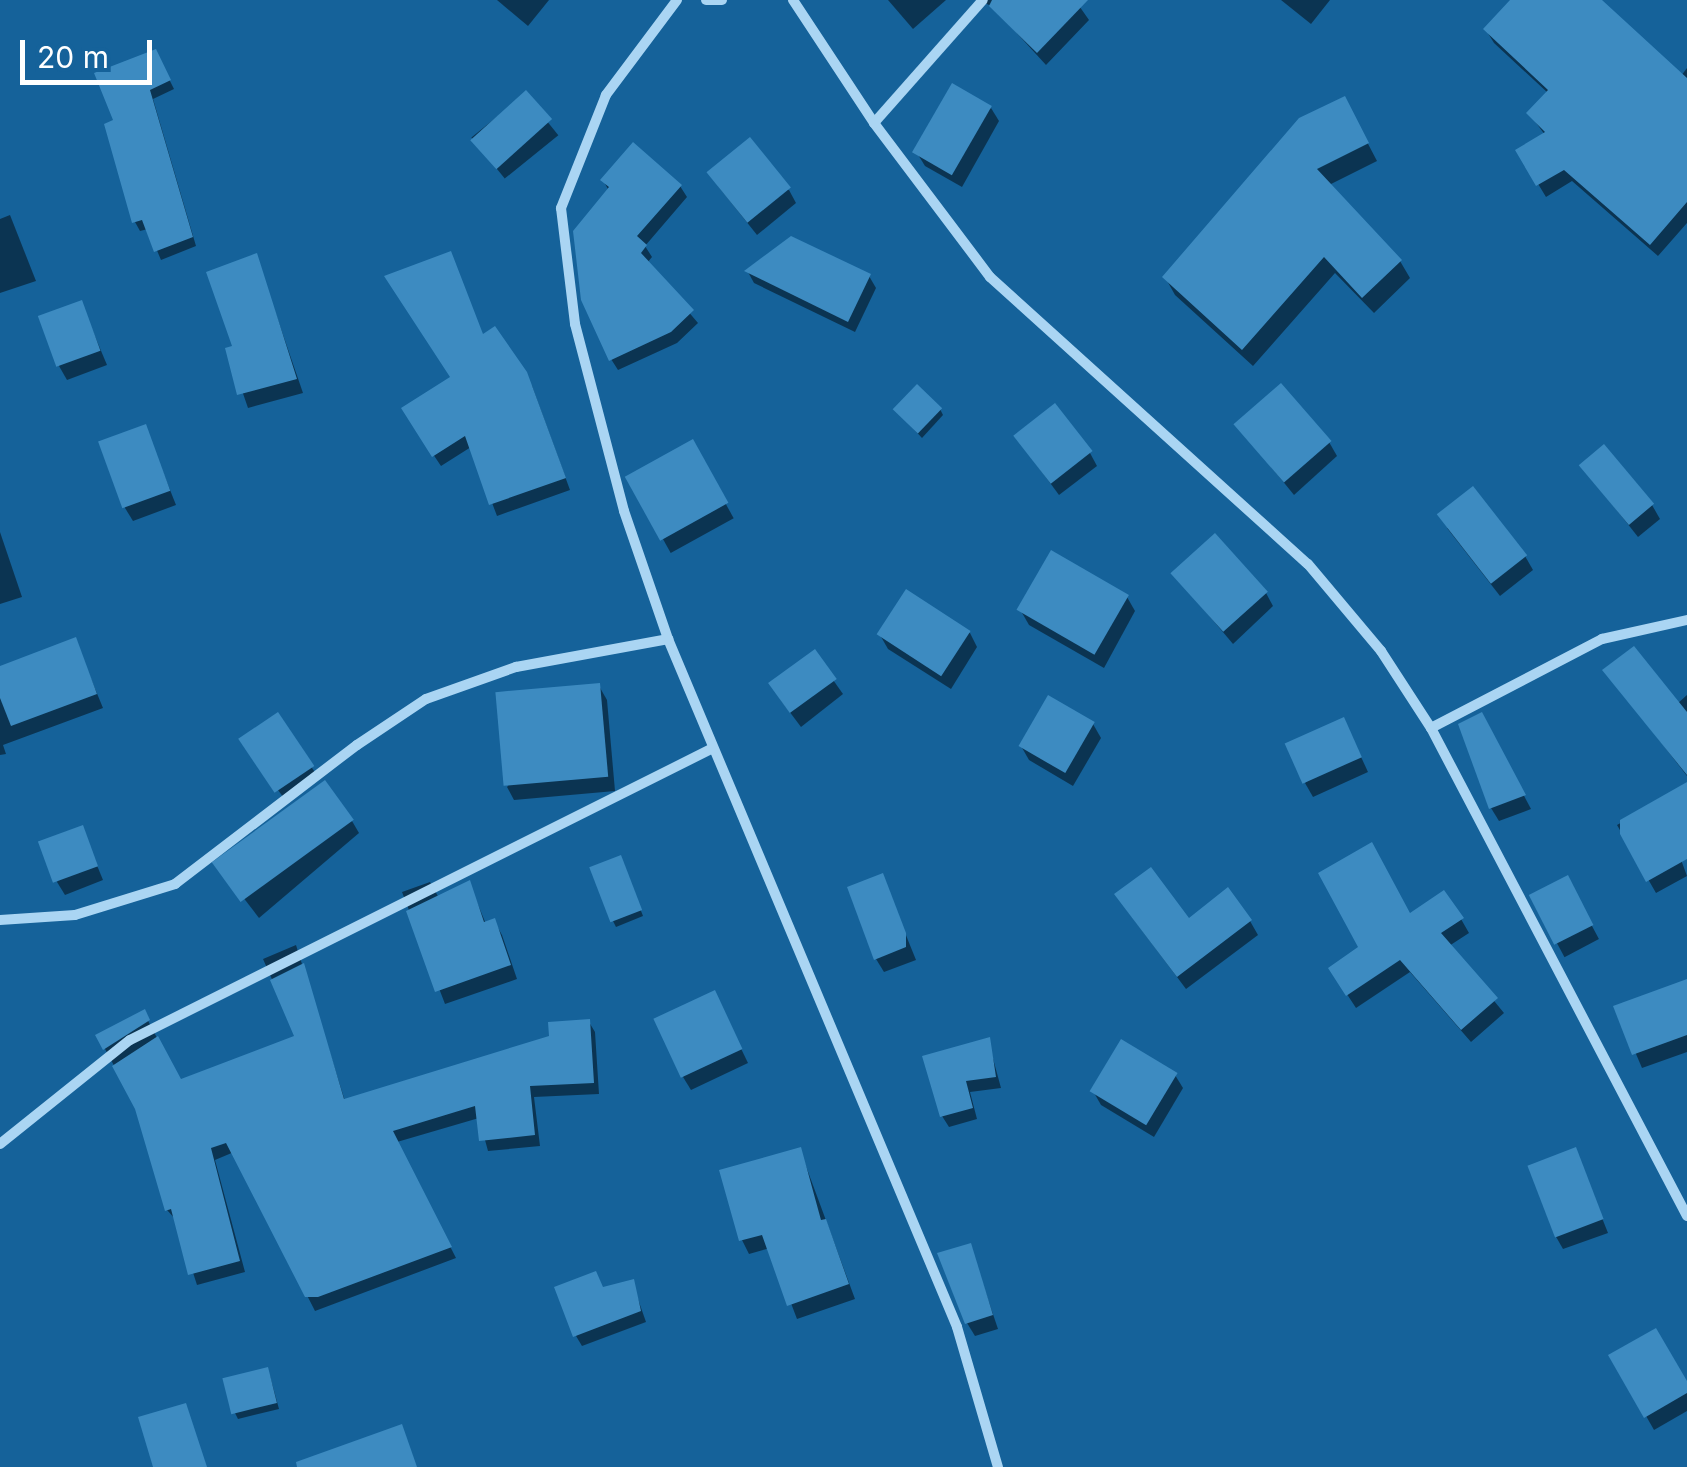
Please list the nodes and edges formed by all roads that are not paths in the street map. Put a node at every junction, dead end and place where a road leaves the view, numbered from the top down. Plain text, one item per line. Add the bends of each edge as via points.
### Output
1 (677, 0) edge
2 (706, 0) edge
3 (722, 0) edge
4 (794, 0) edge
5 (983, 0) edge
6 (874, 123) junction
7 (1687, 620) edge
8 (668, 639) junction
9 (1432, 728) junction
10 (714, 748) junction
11 (0, 920) edge
12 (0, 1144) edge
13 (1687, 1216) edge
14 (998, 1467) edge

1 - 8 street via 606,95 561,208 576,324 624,511
2 - 3 street
4 - 6 street
5 - 6 street
6 - 9 street via 990,277 1308,564 1381,651
7 - 9 street via 1602,639
8 - 10 street
8 - 11 street via 516,667 426,698 176,884 75,916
9 - 13 street
10 - 12 street via 130,1040
10 - 14 street via 958,1327

